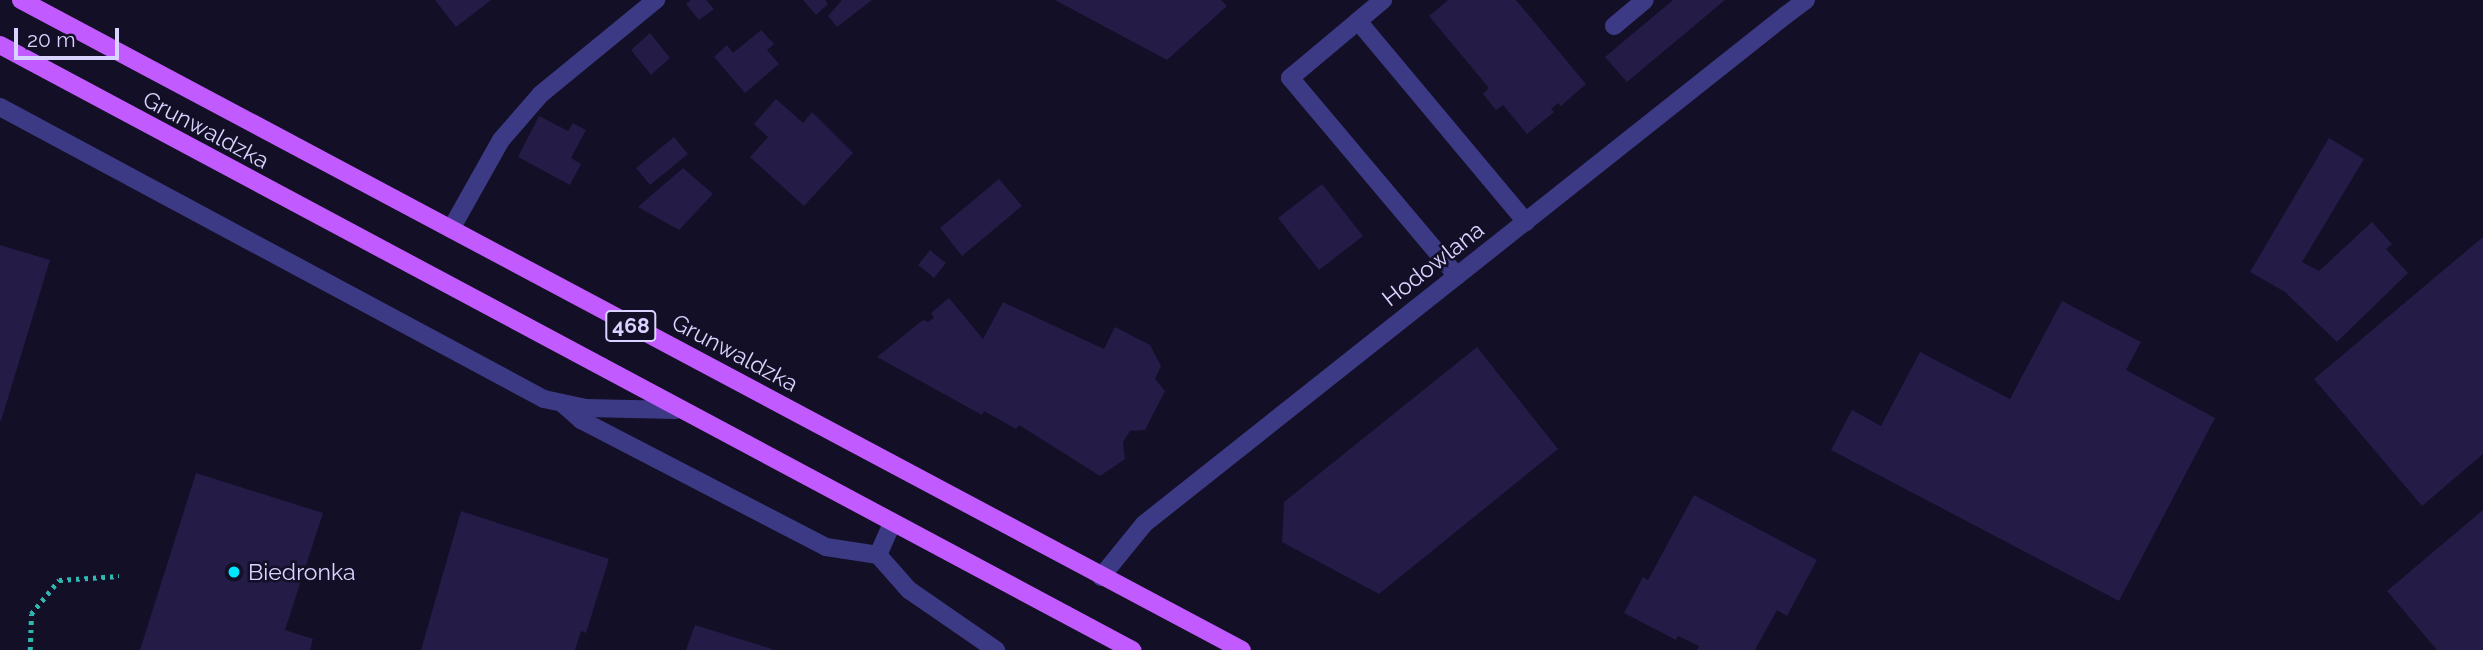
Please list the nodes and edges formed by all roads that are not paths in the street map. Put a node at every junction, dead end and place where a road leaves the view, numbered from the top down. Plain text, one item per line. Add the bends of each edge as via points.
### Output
1 (21, 0) edge
2 (656, 0) edge
3 (1383, 0) edge
4 (1645, 0) edge
5 (1806, 0) edge
6 (1358, 21) junction
7 (1614, 26) dead end
8 (0, 46) edge
9 (0, 107) edge
10 (1526, 222) junction
11 (451, 229) junction
12 (1457, 276) junction
13 (562, 403) junction
14 (676, 410) junction
15 (892, 523) junction
16 (878, 555) junction
17 (1101, 577) junction
18 (996, 650) edge
19 (1132, 650) edge
20 (1242, 650) edge

1 - 11 main road, Grunwaldzka / 468
2 - 11 street via 541,94 501,140
3 - 6 street
4 - 7 street
5 - 10 street, Hodowlana
6 - 10 street
6 - 12 street via 1290,78
8 - 14 main road, Grunwaldzka / 468
9 - 13 street via 507,380
10 - 12 street, Hodowlana
11 - 17 main road, Grunwaldzka / 468
12 - 17 street, Hodowlana via 1144,524
13 - 14 street via 586,408
13 - 16 street via 581,420 826,547
14 - 15 main road, Grunwaldzka / 468
15 - 16 street
15 - 19 main road, Grunwaldzka / 468
16 - 18 street via 909,590
17 - 20 main road, Grunwaldzka / 468

